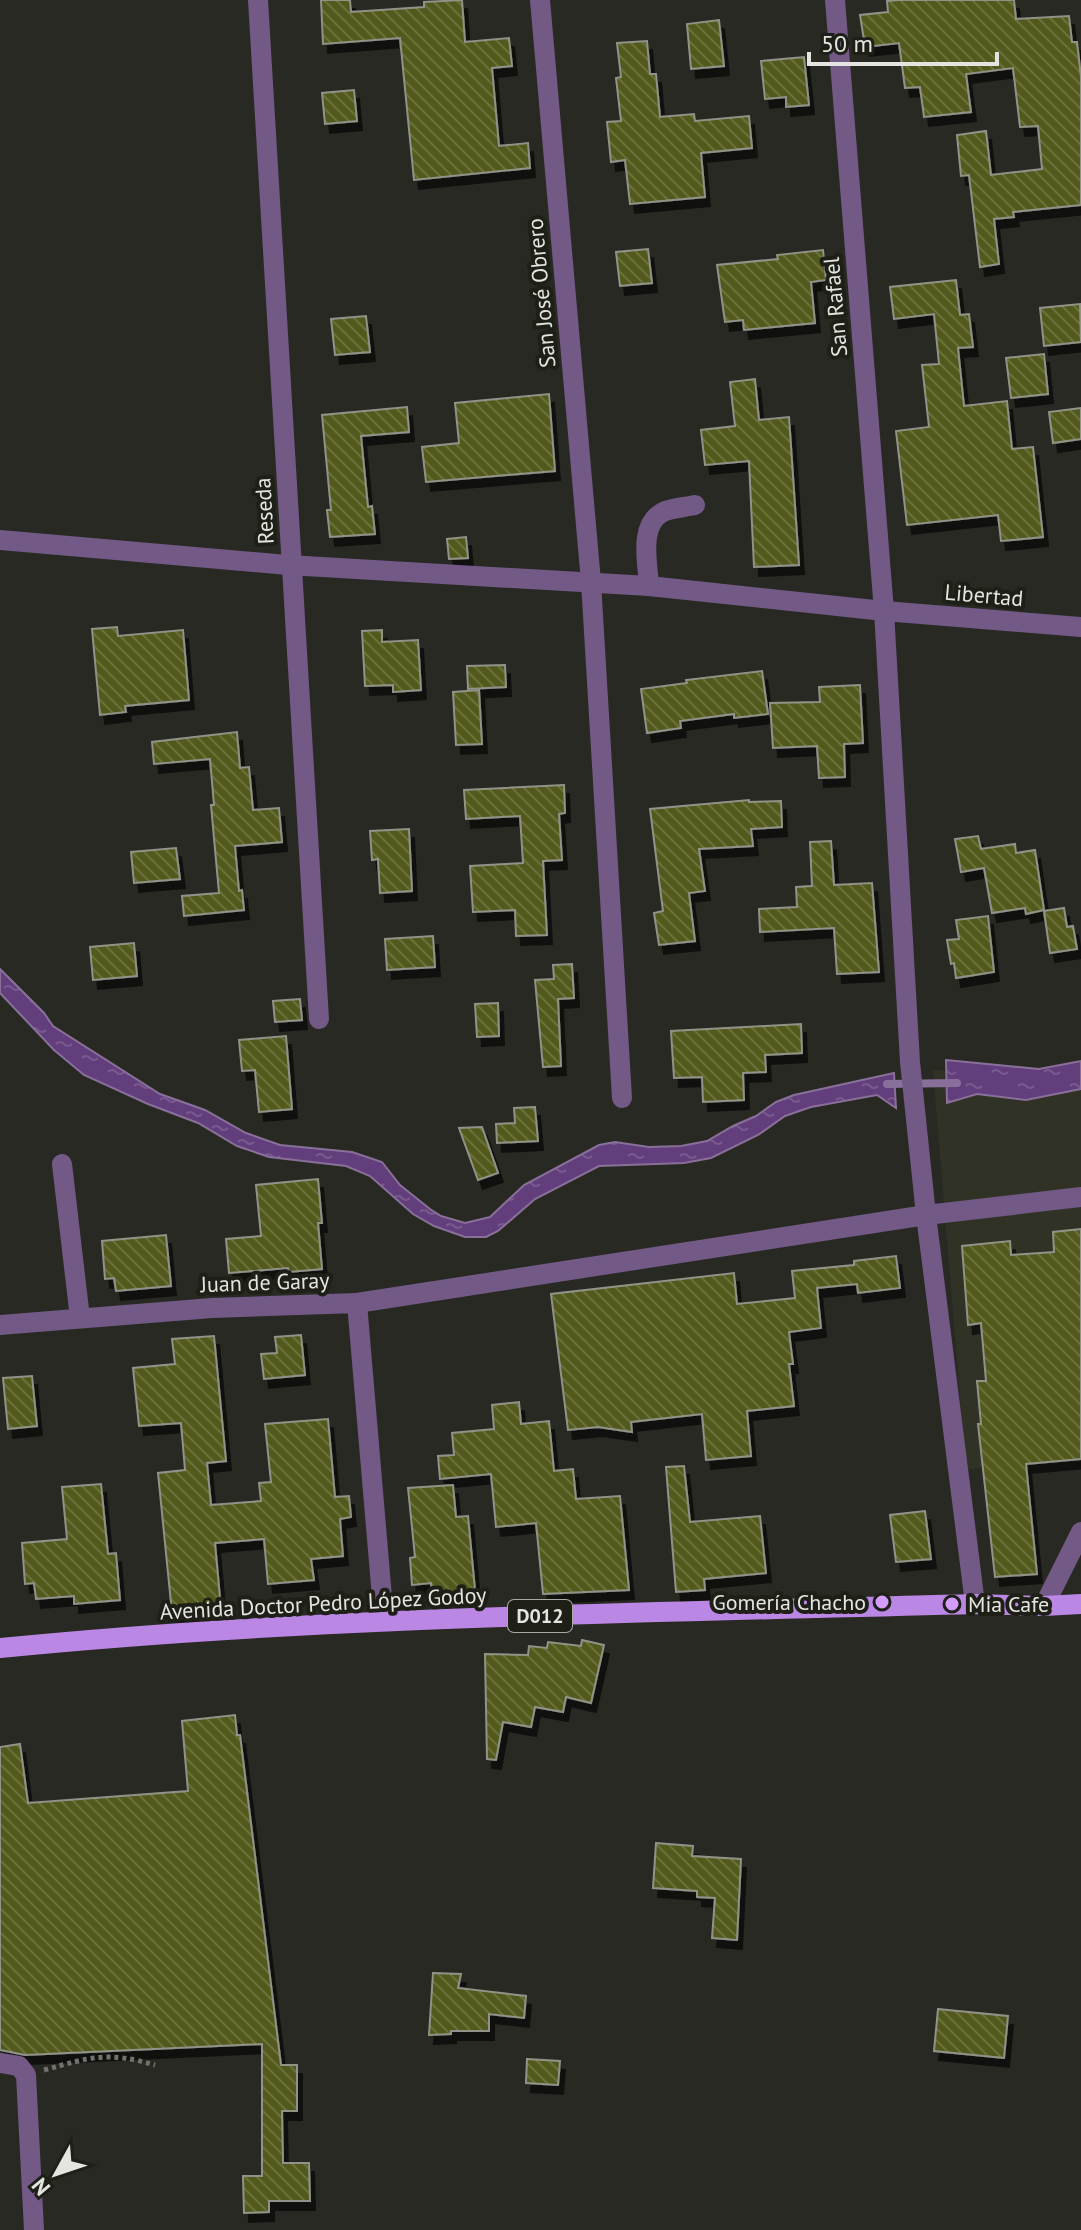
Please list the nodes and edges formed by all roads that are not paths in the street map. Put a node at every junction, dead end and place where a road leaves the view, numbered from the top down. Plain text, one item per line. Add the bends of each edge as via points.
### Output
1 (258, 0) edge
2 (540, 0) edge
3 (835, 0) edge
4 (695, 505) dead end
5 (0, 540) edge
6 (291, 564) junction
7 (591, 582) junction
8 (649, 586) junction
9 (884, 611) junction
10 (1081, 627) edge
11 (319, 1019) dead end
12 (622, 1098) dead end
13 (62, 1164) dead end
14 (1081, 1197) edge
15 (926, 1215) junction
16 (357, 1303) junction
17 (80, 1318) junction
18 (0, 1325) edge
19 (1081, 1532) edge
20 (975, 1604) junction
21 (1081, 1604) edge
22 (1044, 1606) junction
23 (384, 1621) junction
24 (0, 1648) edge
25 (0, 2063) edge
26 (34, 2230) edge

1 - 6 street, Reseda
2 - 7 street, San José Obrero
3 - 9 street, San Rafael
4 - 8 street via 663,512 651,523
5 - 6 street, Libertad
6 - 7 street, Libertad
6 - 11 street, Reseda
7 - 8 street, Libertad
7 - 12 street, San José Obrero
8 - 9 street, Libertad
9 - 10 street, Libertad
9 - 15 street, San Rafael via 910,1062
13 - 17 street
14 - 15 street
15 - 16 street
15 - 20 street, San Rafael
16 - 17 street, Juan de Garay
16 - 23 street, Juan de Garay
17 - 18 street, Juan de Garay
19 - 22 street
20 - 22 main road, Avenida Doctor Pedro López Godoy / D012
20 - 23 main road, Avenida Doctor Pedro López Godoy / D012
21 - 22 main road, Avenida Doctor Pedro López Godoy / D012
23 - 24 main road, Avenida Doctor Pedro López Godoy / D012
25 - 26 street via 19,2066 26,2075

